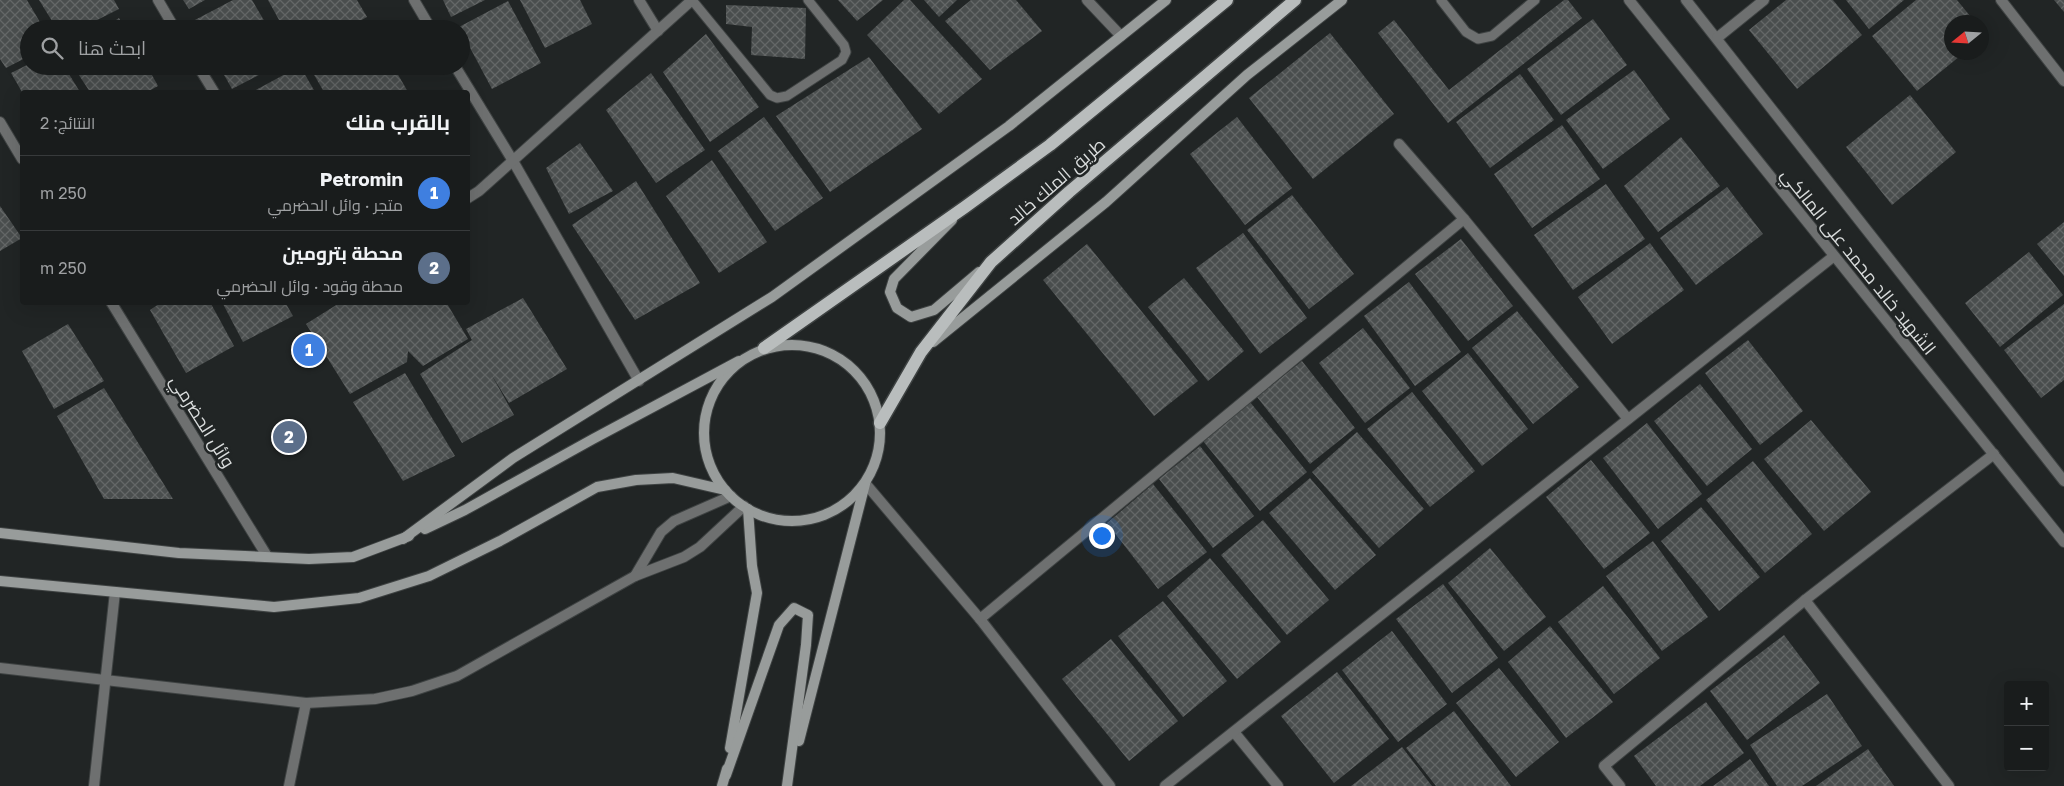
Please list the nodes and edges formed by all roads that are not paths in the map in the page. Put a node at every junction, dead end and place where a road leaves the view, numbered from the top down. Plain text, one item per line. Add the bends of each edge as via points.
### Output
1 (158, 0) edge
2 (414, 0) edge
3 (639, 0) edge
4 (692, 0) edge
5 (808, 0) edge
6 (1087, 0) edge
7 (1166, 0) edge
8 (1226, 0) edge
9 (1295, 0) edge
10 (1342, 0) edge
11 (1441, 0) edge
12 (1535, 0) edge
13 (1629, 0) edge
14 (1686, 0) edge
15 (1764, 0) edge
16 (2001, 0) edge
17 (170, 20) edge
18 (426, 20) edge
19 (658, 31) junction
20 (1121, 36) junction
21 (1716, 38) junction
22 (204, 75) edge
23 (460, 75) edge
24 (2063, 77) edge
25 (213, 90) edge
26 (469, 90) edge
27 (470, 92) edge
28 (0, 122) edge
29 (1399, 144) dead end
30 (20, 156) edge
31 (513, 161) junction
32 (470, 197) edge
33 (965, 207) junction
34 (1464, 220) junction
35 (1834, 256) junction
36 (991, 262) junction
37 (113, 305) edge
38 (764, 348) junction
39 (921, 352) junction
40 (739, 362) junction
41 (638, 381) junction
42 (1628, 419) junction
43 (880, 424) junction
44 (1994, 454) junction
45 (2064, 481) edge
46 (865, 483) junction
47 (728, 493) junction
48 (746, 508) junction
49 (0, 533) edge
50 (403, 539) junction
51 (2064, 542) edge
52 (267, 556) junction
53 (635, 576) junction
54 (0, 582) edge
55 (115, 592) junction
56 (1805, 600) junction
57 (980, 619) junction
58 (0, 668) edge
59 (105, 680) junction
60 (306, 702) junction
61 (1234, 732) junction
62 (726, 775) junction
63 (94, 786) edge
64 (289, 786) edge
65 (722, 786) edge
66 (787, 786) edge
67 (1110, 786) edge
68 (1165, 786) edge
69 (1278, 786) edge
70 (1620, 786) edge
71 (1949, 786) edge

1 - 17 street
2 - 18 street
3 - 19 street
4 - 5 lane via 770,95 777,98 786,96 842,60 846,52 844,45
4 - 19 street
6 - 20 street
7 - 20 main road
8 - 33 main road, طريق الملك خالد via 1050,145
9 - 36 main road, طريق الملك خالد
10 - 39 main road via 1248,75 1106,202
11 - 12 lane via 1466,32 1478,40 1492,36
13 - 35 street, الشهيد خالد محمد على المالكي
14 - 21 street, الشهيد خالد محمد على المالكي
15 - 21 street
16 - 24 street
19 - 31 street
20 - 41 main road via 1009,126 780,292
21 - 45 street, الشهيد خالد محمد على المالكي
22 - 25 street
23 - 26 street
27 - 31 street
28 - 30 street
29 - 34 street
31 - 32 street
31 - 41 street
33 - 36 main road via 894,279 890,292 897,308 911,317 934,310
33 - 38 main road, طريق الملك خالد
34 - 42 street
34 - 57 street
35 - 42 street
35 - 44 street, الشهيد خالد محمد على المالكي
36 - 39 main road, طريق الملك خالد
37 - 52 street, وائل الحضرمي
38 - 40 main road
38 - 43 main road via 790,344 816,347 840,358 860,376 873,398
39 - 43 main road, طريق الملك خالد
40 - 47 main road via 720,382 707,408 704,437 710,465
40 - 50 main road via 466,510
41 - 50 main road via 513,458
42 - 61 street
43 - 46 main road via 880,444
44 - 51 street, الشهيد خالد محمد على المالكي
44 - 56 street
46 - 48 main road via 847,502 824,515 799,521 773,519
46 - 57 street
46 - 66 main road
47 - 48 main road
47 - 53 street via 674,521 661,532
47 - 55 main road via 673,478 597,487 429,576 359,598 274,607
48 - 53 street via 684,557
48 - 62 main road via 757,593
49 - 52 main road via 179,553
50 - 52 main road via 352,557 309,559
53 - 60 street via 457,676 375,699
54 - 55 main road
55 - 59 street
56 - 70 street via 1604,766
56 - 71 street
57 - 67 street
58 - 59 street
59 - 60 street
59 - 63 street
60 - 64 street
61 - 68 street
61 - 69 street
62 - 65 main road
62 - 66 main road via 779,625 794,608 808,615

